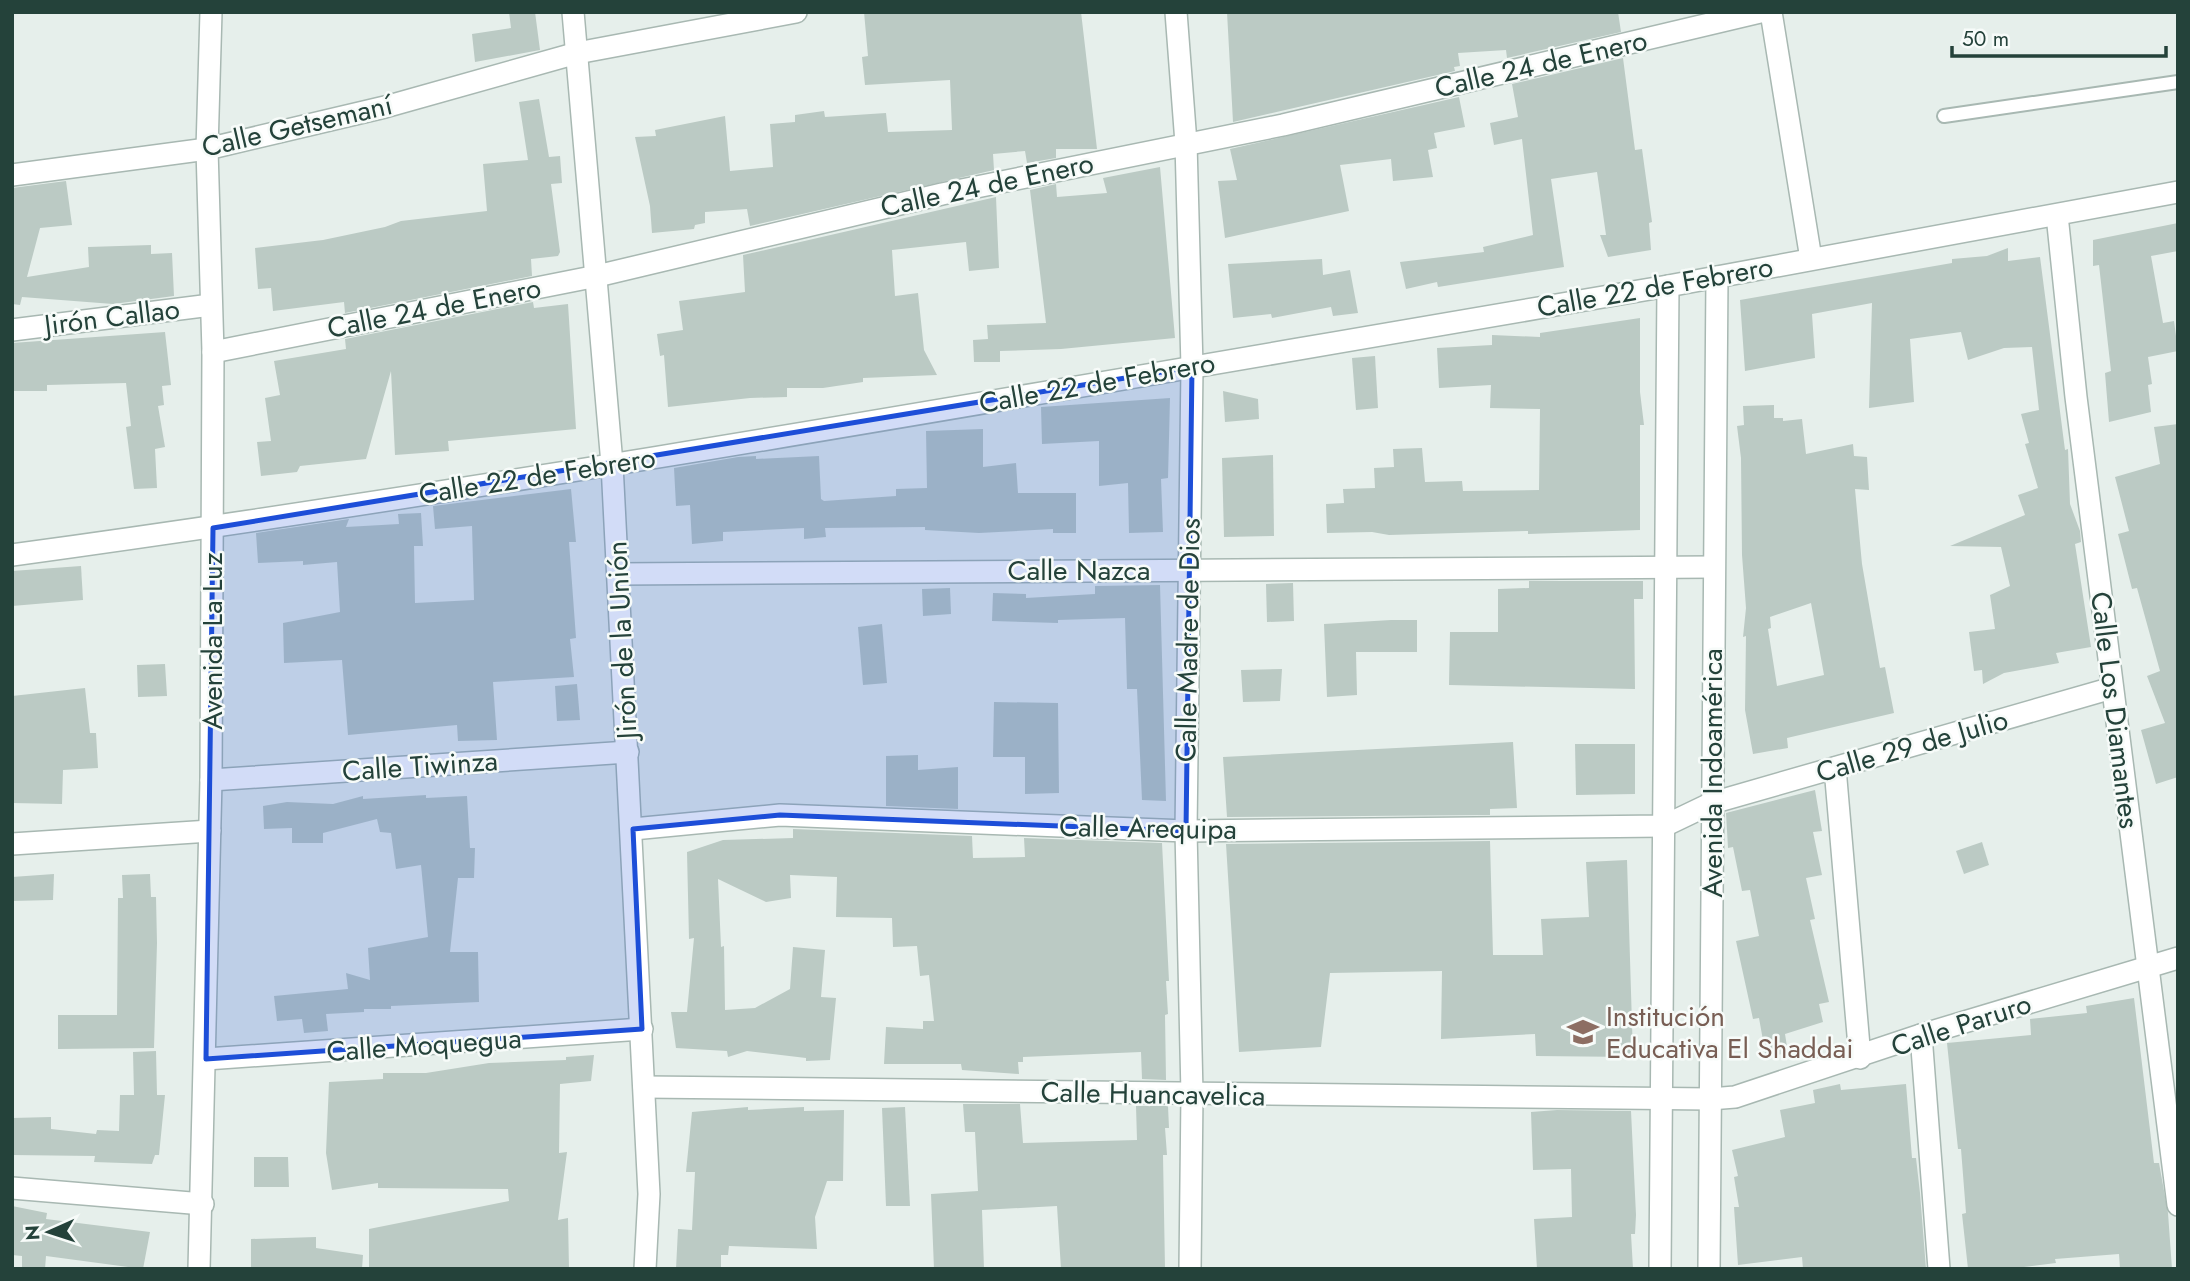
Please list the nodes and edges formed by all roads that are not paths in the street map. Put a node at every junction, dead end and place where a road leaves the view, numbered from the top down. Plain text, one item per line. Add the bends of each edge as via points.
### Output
1 (211, 12) edge
2 (573, 12) edge
3 (796, 12) edge
4 (1176, 12) edge
5 (1760, 12) edge
6 (1771, 12) edge
7 (577, 53) junction
8 (2178, 82) edge
9 (1944, 116) dead end
10 (1186, 143) junction
11 (207, 149) junction
12 (12, 175) edge
13 (2178, 192) edge
14 (2057, 215) junction
15 (1811, 259) junction
16 (597, 276) junction
17 (1717, 277) junction
18 (1668, 286) junction
19 (211, 304) junction
20 (12, 330) edge
21 (213, 352) junction
22 (1192, 367) junction
23 (612, 464) junction
24 (213, 528) junction
25 (12, 555) edge
26 (1666, 567) junction
27 (1714, 568) junction
28 (1189, 570) junction
29 (619, 574) junction
30 (2112, 688) junction
31 (628, 752) junction
32 (1835, 768) junction
33 (211, 780) junction
34 (1712, 803) junction
35 (1664, 826) junction
36 (632, 829) junction
37 (210, 831) junction
38 (1186, 831) junction
39 (12, 844) edge
40 (2178, 958) edge
41 (2148, 968) junction
42 (642, 1029) junction
43 (1922, 1035) junction
44 (1860, 1058) junction
45 (206, 1059) junction
46 (644, 1087) junction
47 (1192, 1094) junction
48 (1662, 1098) junction
49 (1710, 1099) junction
50 (12, 1188) edge
51 (203, 1204) junction
52 (2178, 1205) edge
53 (200, 1269) edge
54 (645, 1269) edge
55 (1190, 1269) edge
56 (1660, 1269) edge
57 (1709, 1269) edge
58 (1940, 1269) edge

1 - 11 street, Avenida La Luz
2 - 7 street, Jirón de la Unión
3 - 7 street, Calle Getsemaní
4 - 10 street, Calle Madre de Dios
5 - 10 street, Calle 24 de Enero via 1283,125
6 - 15 street
7 - 11 street, Calle Getsemaní via 385,107
7 - 16 street, Jirón de la Unión
8 - 9 lane
10 - 16 street, Calle 24 de Enero via 942,194
10 - 22 street, Calle Madre de Dios
11 - 12 street, Calle Getsemaní
11 - 19 street, Avenida La Luz
13 - 14 street, Calle 22 de Febrero
14 - 15 street, Calle 22 de Febrero
14 - 30 street, Calle Los Diamantes
15 - 17 street, Calle 22 de Febrero
16 - 21 street, Calle 24 de Enero
16 - 23 street, Jirón de la Unión
17 - 18 street, Calle 22 de Febrero
17 - 27 street, Avenida Indoamérica
18 - 22 street, Calle 22 de Febrero
18 - 26 street, Avenida Indoamérica
19 - 20 street, Jirón Callao
19 - 21 street, Avenida La Luz
21 - 24 street, Avenida La Luz
22 - 23 street, Calle 22 de Febrero
22 - 28 street, Calle Madre de Dios
23 - 24 street, Calle 22 de Febrero
23 - 29 street, Jirón de la Unión
24 - 25 street, Calle 22 de Febrero
24 - 33 street, Avenida La Luz
26 - 27 street, Calle Nazca
26 - 28 street, Calle Nazca
26 - 35 street, Avenida Indoamérica
27 - 34 street, Avenida Indoamérica
28 - 29 street, Calle Nazca
28 - 38 street, Calle Madre de Dios
29 - 31 street, Jirón de la Unión
30 - 32 street, Calle 29 de Julio
30 - 41 street, Calle Los Diamantes
31 - 33 street, Calle Tiwinza
31 - 36 street, Jirón de la Unión
32 - 34 street, Calle 29 de Julio
32 - 44 street
33 - 37 street, Avenida La Luz
34 - 35 street, Calle 29 de Julio
34 - 49 street, Avenida Indoamérica
35 - 38 street, Calle Arequipa
35 - 48 street, Avenida Indoamérica
36 - 38 street, Calle Arequipa via 780,815
36 - 42 street, Jirón de la Unión
37 - 39 street
37 - 45 street, Avenida La Luz
38 - 47 street, Calle Madre de Dios
40 - 41 street, Calle Paruro
41 - 43 street, Calle Paruro
41 - 52 street, Calle Los Diamantes
42 - 45 street, Calle Moquegua
42 - 46 street, Jirón de la Unión
43 - 44 street, Calle Paruro
43 - 58 street
44 - 49 street, Calle Paruro via 1735,1097
45 - 51 street, Avenida La Luz
46 - 47 street, Calle Huancavelica
46 - 54 street, Jirón de la Unión via 649,1194
47 - 48 street, Calle Huancavelica
47 - 55 street, Calle Madre de Dios
48 - 49 street, Calle Paruro
48 - 56 street, Avenida Indoamérica
49 - 57 street, Avenida Indoamérica
50 - 51 street
51 - 53 street, Avenida La Luz

